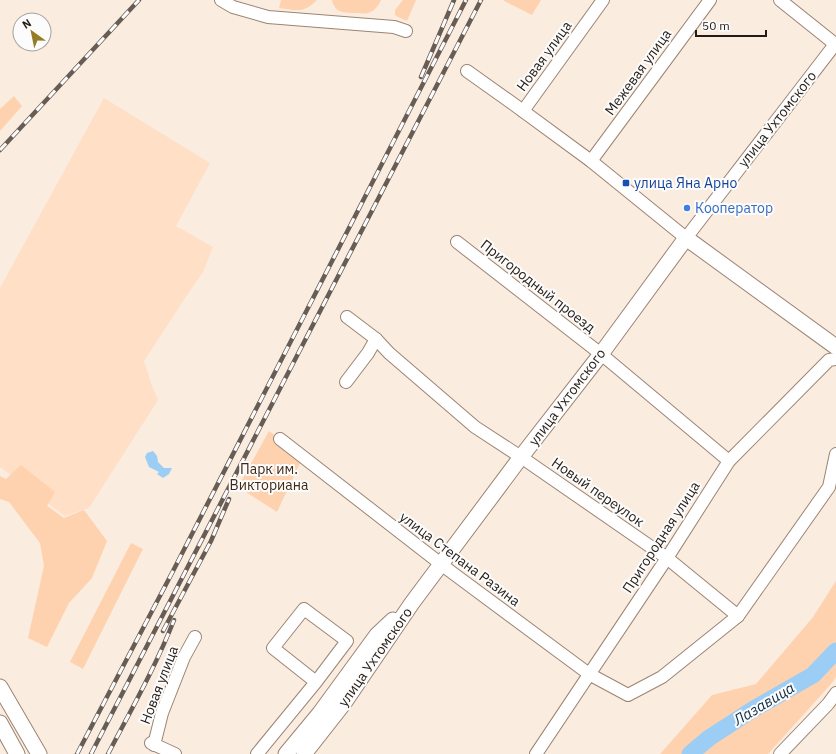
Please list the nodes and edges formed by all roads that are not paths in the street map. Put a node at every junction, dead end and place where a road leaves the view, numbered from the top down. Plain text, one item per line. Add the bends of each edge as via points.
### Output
1 (221, 0) edge
2 (603, 0) edge
3 (710, 0) edge
4 (780, 0) edge
5 (406, 31) dead end
6 (836, 44) edge
7 (467, 71) dead end
8 (523, 111) junction
9 (591, 161) junction
10 (686, 238) junction
11 (457, 242) dead end
12 (347, 317) dead end
13 (376, 339) junction
14 (836, 346) edge
15 (601, 354) junction
16 (836, 359) edge
17 (346, 382) dead end
18 (280, 439) dead end
19 (836, 454) edge
20 (521, 457) junction
21 (729, 461) junction
22 (667, 558) junction
23 (442, 564) junction
24 (412, 604) junction
25 (738, 616) junction
26 (195, 636) dead end
27 (589, 674) junction
28 (316, 682) junction
29 (3, 692) edge
30 (836, 693) edge
31 (832, 708) edge
32 (0, 723) edge
33 (17, 754) edge
34 (39, 754) edge
35 (175, 754) edge
36 (257, 754) edge
37 (286, 754) edge
38 (304, 754) edge
39 (536, 754) edge
40 (780, 754) edge

1 - 5 street via 233,7 268,17
2 - 8 street, Новая улица
3 - 9 street, Межевая улица
4 - 6 street
6 - 10 street, улица Ухтомского
7 - 8 street
8 - 9 street
9 - 10 street
10 - 14 main road
10 - 15 main road, улица Ухтомского
11 - 15 street, Пригородный проезд
12 - 13 street, Новый переулок
13 - 17 street
13 - 20 street, Новый переулок via 475,427
15 - 20 main road, улица Ухтомского
15 - 21 street, Пригородный проезд
16 - 21 street, Пригородная улица via 829,360
18 - 23 street, улица Степана Разина
19 - 25 street via 829,486
20 - 22 street, Новый переулок
20 - 23 main road, улица Ухтомского
21 - 22 street, Пригородная улица
22 - 25 street, Новый переулок
22 - 27 street, Пригородная улица
23 - 24 main road, улица Ухтомского
23 - 27 street, улица Степана Разина
24 - 37 main road via 377,635 320,713
24 - 38 main road, улица Ухтомского via 344,703
25 - 27 street, улица Степана Разина via 662,677 628,695
26 - 35 street, Новая улица via 184,657 152,744
27 - 39 street, Пригородная улица
28 - 28 street via 273,648 304,609 347,641
28 - 36 street
29 - 34 main road
30 - 31 street
31 - 40 street
32 - 33 main road

